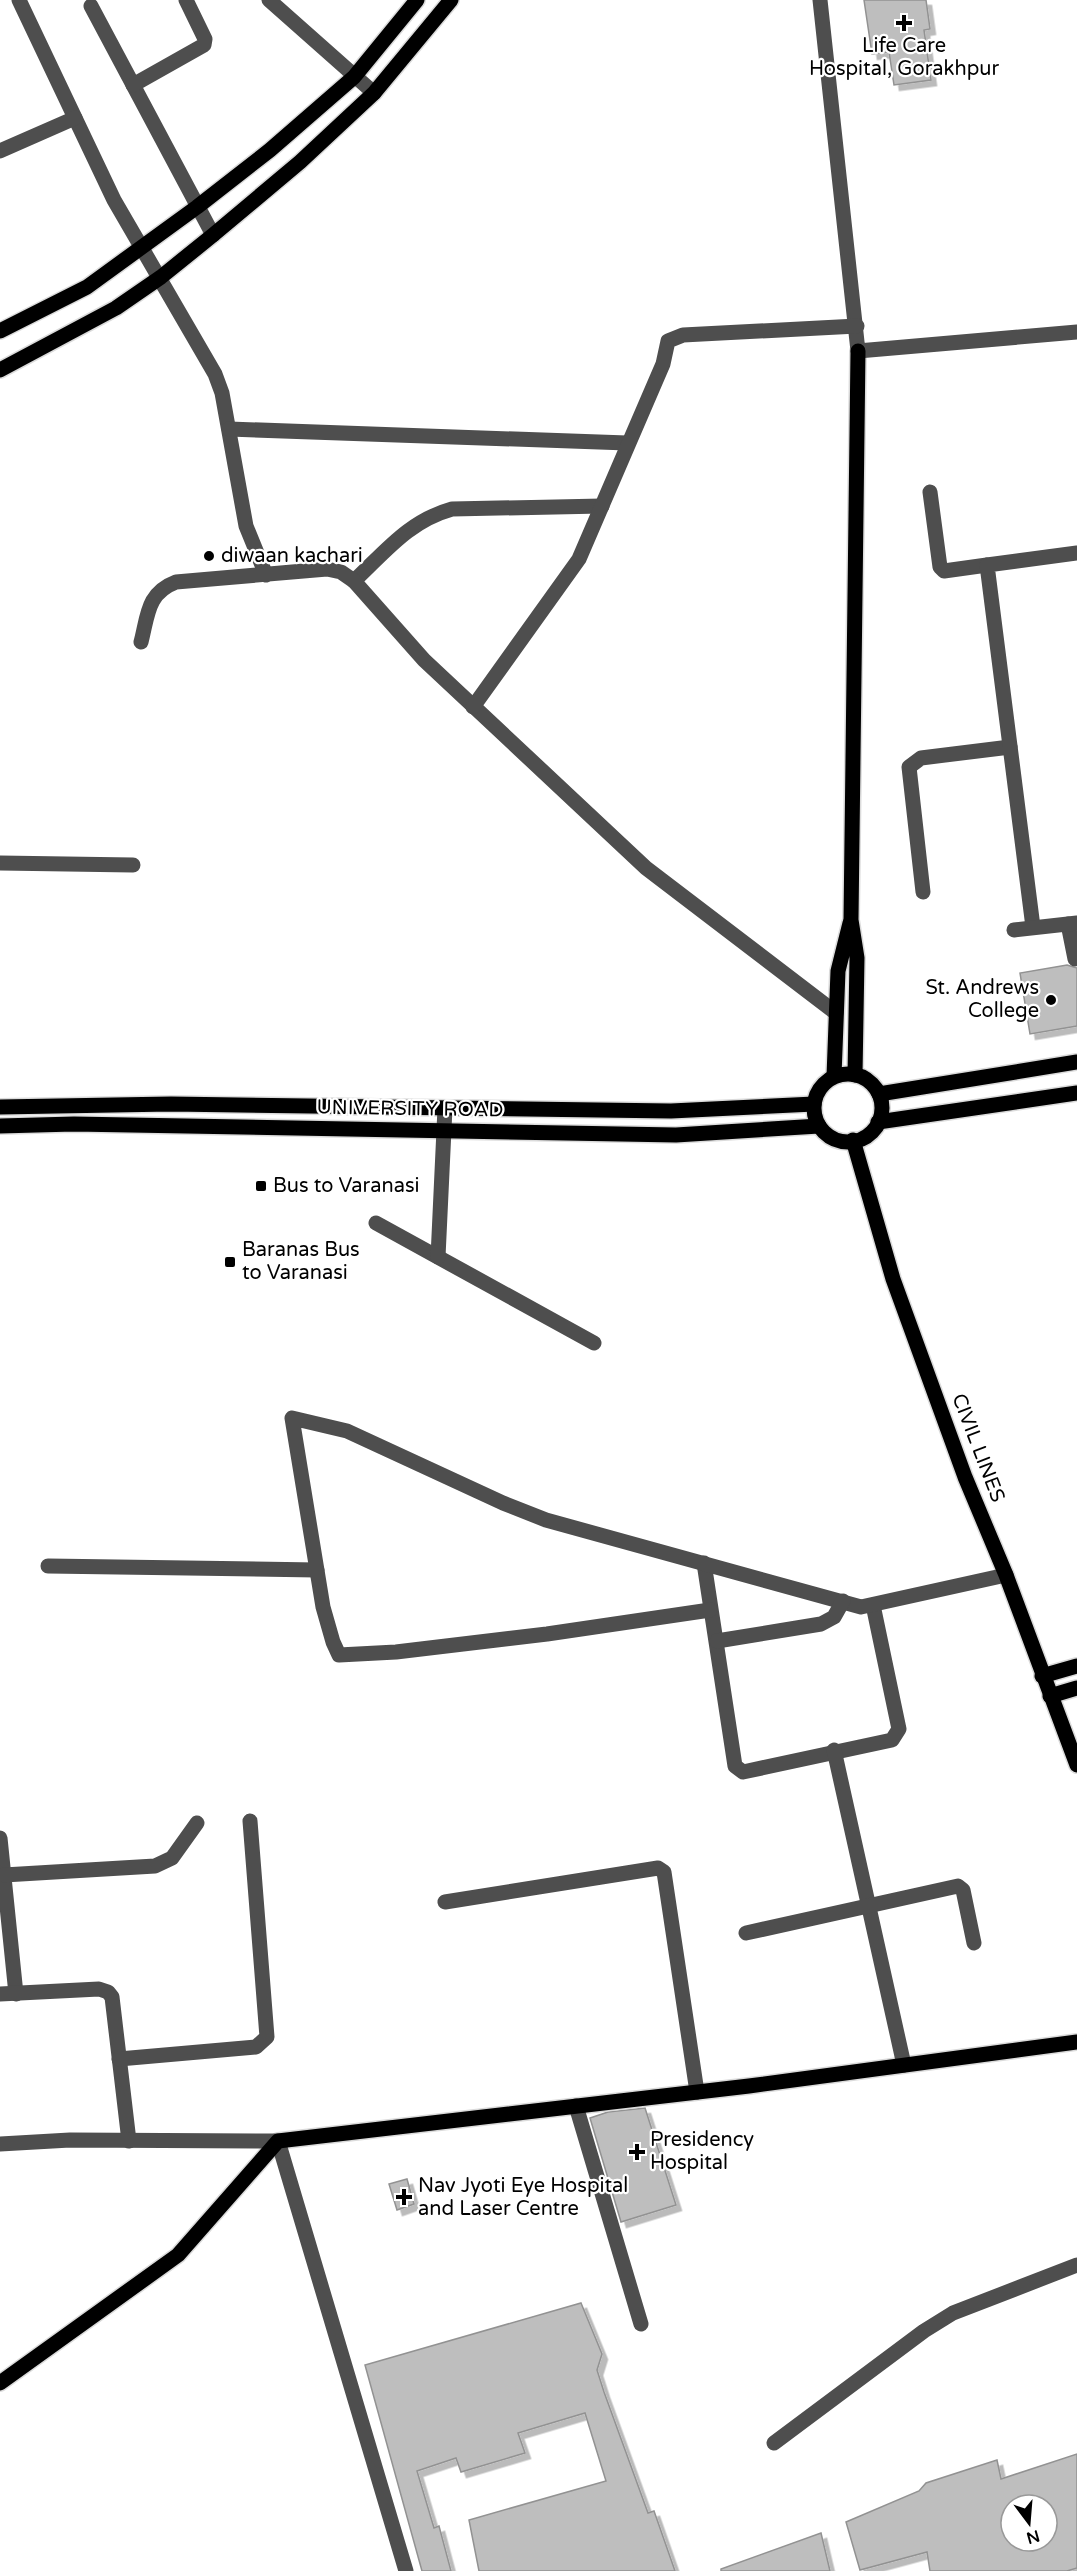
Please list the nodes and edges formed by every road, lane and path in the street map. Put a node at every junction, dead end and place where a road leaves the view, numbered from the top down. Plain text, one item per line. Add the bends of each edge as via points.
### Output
1 (19, 0) edge
2 (186, 0) edge
3 (269, 0) edge
4 (417, 0) edge
5 (451, 0) edge
6 (820, 0) edge
7 (91, 6) dead end
8 (354, 77) junction
9 (133, 85) junction
10 (374, 93) junction
11 (75, 118) junction
12 (0, 151) edge
13 (197, 207) junction
14 (213, 235) junction
15 (142, 247) junction
16 (161, 278) junction
17 (857, 326) junction
18 (0, 331) edge
19 (1077, 332) edge
20 (858, 351) junction
21 (0, 370) edge
22 (228, 429) junction
23 (627, 443) junction
24 (930, 492) dead end
25 (602, 506) junction
26 (1077, 553) edge
27 (987, 565) junction
28 (266, 575) junction
29 (354, 580) junction
30 (141, 642) dead end
31 (473, 707) junction
32 (1010, 747) junction
33 (0, 863) edge
34 (133, 865) dead end
35 (923, 892) dead end
36 (851, 920) junction
37 (1073, 923) edge
38 (1033, 927) junction
39 (1014, 930) dead end
40 (1075, 959) dead end
41 (836, 1013) junction
42 (1077, 1062) edge
43 (855, 1075) junction
44 (834, 1077) junction
45 (1077, 1093) edge
46 (879, 1094) junction
47 (814, 1104) junction
48 (0, 1107) edge
49 (445, 1108) junction
50 (878, 1122) junction
51 (0, 1126) edge
52 (819, 1126) junction
53 (444, 1131) junction
54 (853, 1140) junction
55 (376, 1222) dead end
56 (438, 1257) junction
57 (594, 1343) dead end
58 (704, 1563) junction
59 (48, 1566) dead end
60 (317, 1570) junction
61 (1006, 1575) junction
62 (843, 1601) junction
63 (873, 1605) junction
64 (710, 1610) junction
65 (717, 1641) junction
66 (1077, 1666) edge
67 (1042, 1676) junction
68 (1077, 1688) edge
69 (1050, 1696) junction
70 (834, 1750) junction
71 (1077, 1765) edge
72 (250, 1821) dead end
73 (196, 1823) dead end
74 (0, 1838) edge
75 (4, 1875) junction
76 (445, 1902) dead end
77 (869, 1906) junction
78 (746, 1933) dead end
79 (974, 1943) dead end
80 (0, 1994) edge
81 (16, 1994) junction
82 (1077, 2042) edge
83 (119, 2059) junction
84 (904, 2065) junction
85 (697, 2092) junction
86 (576, 2106) junction
87 (129, 2141) junction
88 (278, 2142) junction
89 (0, 2144) edge
90 (1077, 2265) edge
91 (640, 2324) dead end
92 (0, 2383) edge
93 (774, 2443) dead end
94 (406, 2571) edge

1 - 11 street
2 - 9 street via 205,39 204,45
3 - 8 street
4 - 8 main road
5 - 10 main road
6 - 17 street
7 - 9 street
8 - 10 street
8 - 13 main road
9 - 13 street
10 - 14 main road
11 - 12 street
11 - 15 street via 114,200
13 - 14 street
13 - 15 main road
14 - 16 main road
15 - 16 street
15 - 18 main road via 87,287
16 - 21 main road via 116,308
16 - 22 street via 215,374
17 - 20 street
17 - 23 street via 683,335 668,341 663,364
19 - 20 street
20 - 36 main road
22 - 23 street
22 - 28 street via 246,526
23 - 25 street
24 - 27 street via 940,567 953,571
25 - 29 street via 452,509 438,513 417,523
25 - 31 street via 563,585
26 - 27 street
27 - 32 street
28 - 29 street via 327,569
28 - 30 street via 176,582 165,587 152,599
29 - 31 street via 424,660
31 - 41 street via 646,868
32 - 35 street via 921,758 909,767
32 - 38 street
33 - 34 street
36 - 41 main road via 840,952
36 - 43 main road via 857,958
37 - 38 street
37 - 40 street
38 - 39 street
41 - 44 main road
42 - 46 main road
43 - 44 main road
43 - 46 main road via 865,1079
44 - 47 main road via 821,1088
45 - 50 main road
46 - 50 main road
47 - 49 main road, UNIVERSITY ROAD via 671,1110
47 - 52 main road
48 - 49 main road, UNIVERSITY ROAD via 171,1104
49 - 53 street
50 - 54 main road via 870,1133
51 - 53 main road, UNIVERSITY ROAD
52 - 53 main road, UNIVERSITY ROAD via 676,1135
52 - 54 main road via 838,1140
53 - 56 street
54 - 61 main road, CIVIL LINES via 893,1279 965,1477
55 - 56 street
56 - 57 street
58 - 60 street via 546,1520 346,1431 292,1418
58 - 62 street
58 - 64 street
59 - 60 street
60 - 64 street via 322,1607 333,1642 343,1656 535,1635
61 - 63 street
61 - 67 main road, CIVIL LINES
62 - 63 street via 861,1607
62 - 65 street via 834,1617 821,1624
63 - 70 street via 899,1729 892,1740
64 - 65 street
65 - 70 street via 738,1771
66 - 67 main road
67 - 69 main road, CIVIL LINES
68 - 69 main road
69 - 71 main road, CIVIL LINES
70 - 77 street
72 - 83 street via 267,2037 256,2047
73 - 75 street via 172,1858 155,1866
74 - 75 street
75 - 81 street
76 - 85 street via 658,1868 664,1872
77 - 78 street
77 - 79 street via 958,1886 963,1890
77 - 84 street
80 - 81 street
81 - 83 street via 99,1989 108,1992 112,1997
82 - 84 main road
83 - 87 street
84 - 85 main road
85 - 86 main road
86 - 88 main road
86 - 91 street
87 - 88 street
87 - 89 street
88 - 92 main road via 178,2255
88 - 94 street
90 - 93 street via 953,2313

